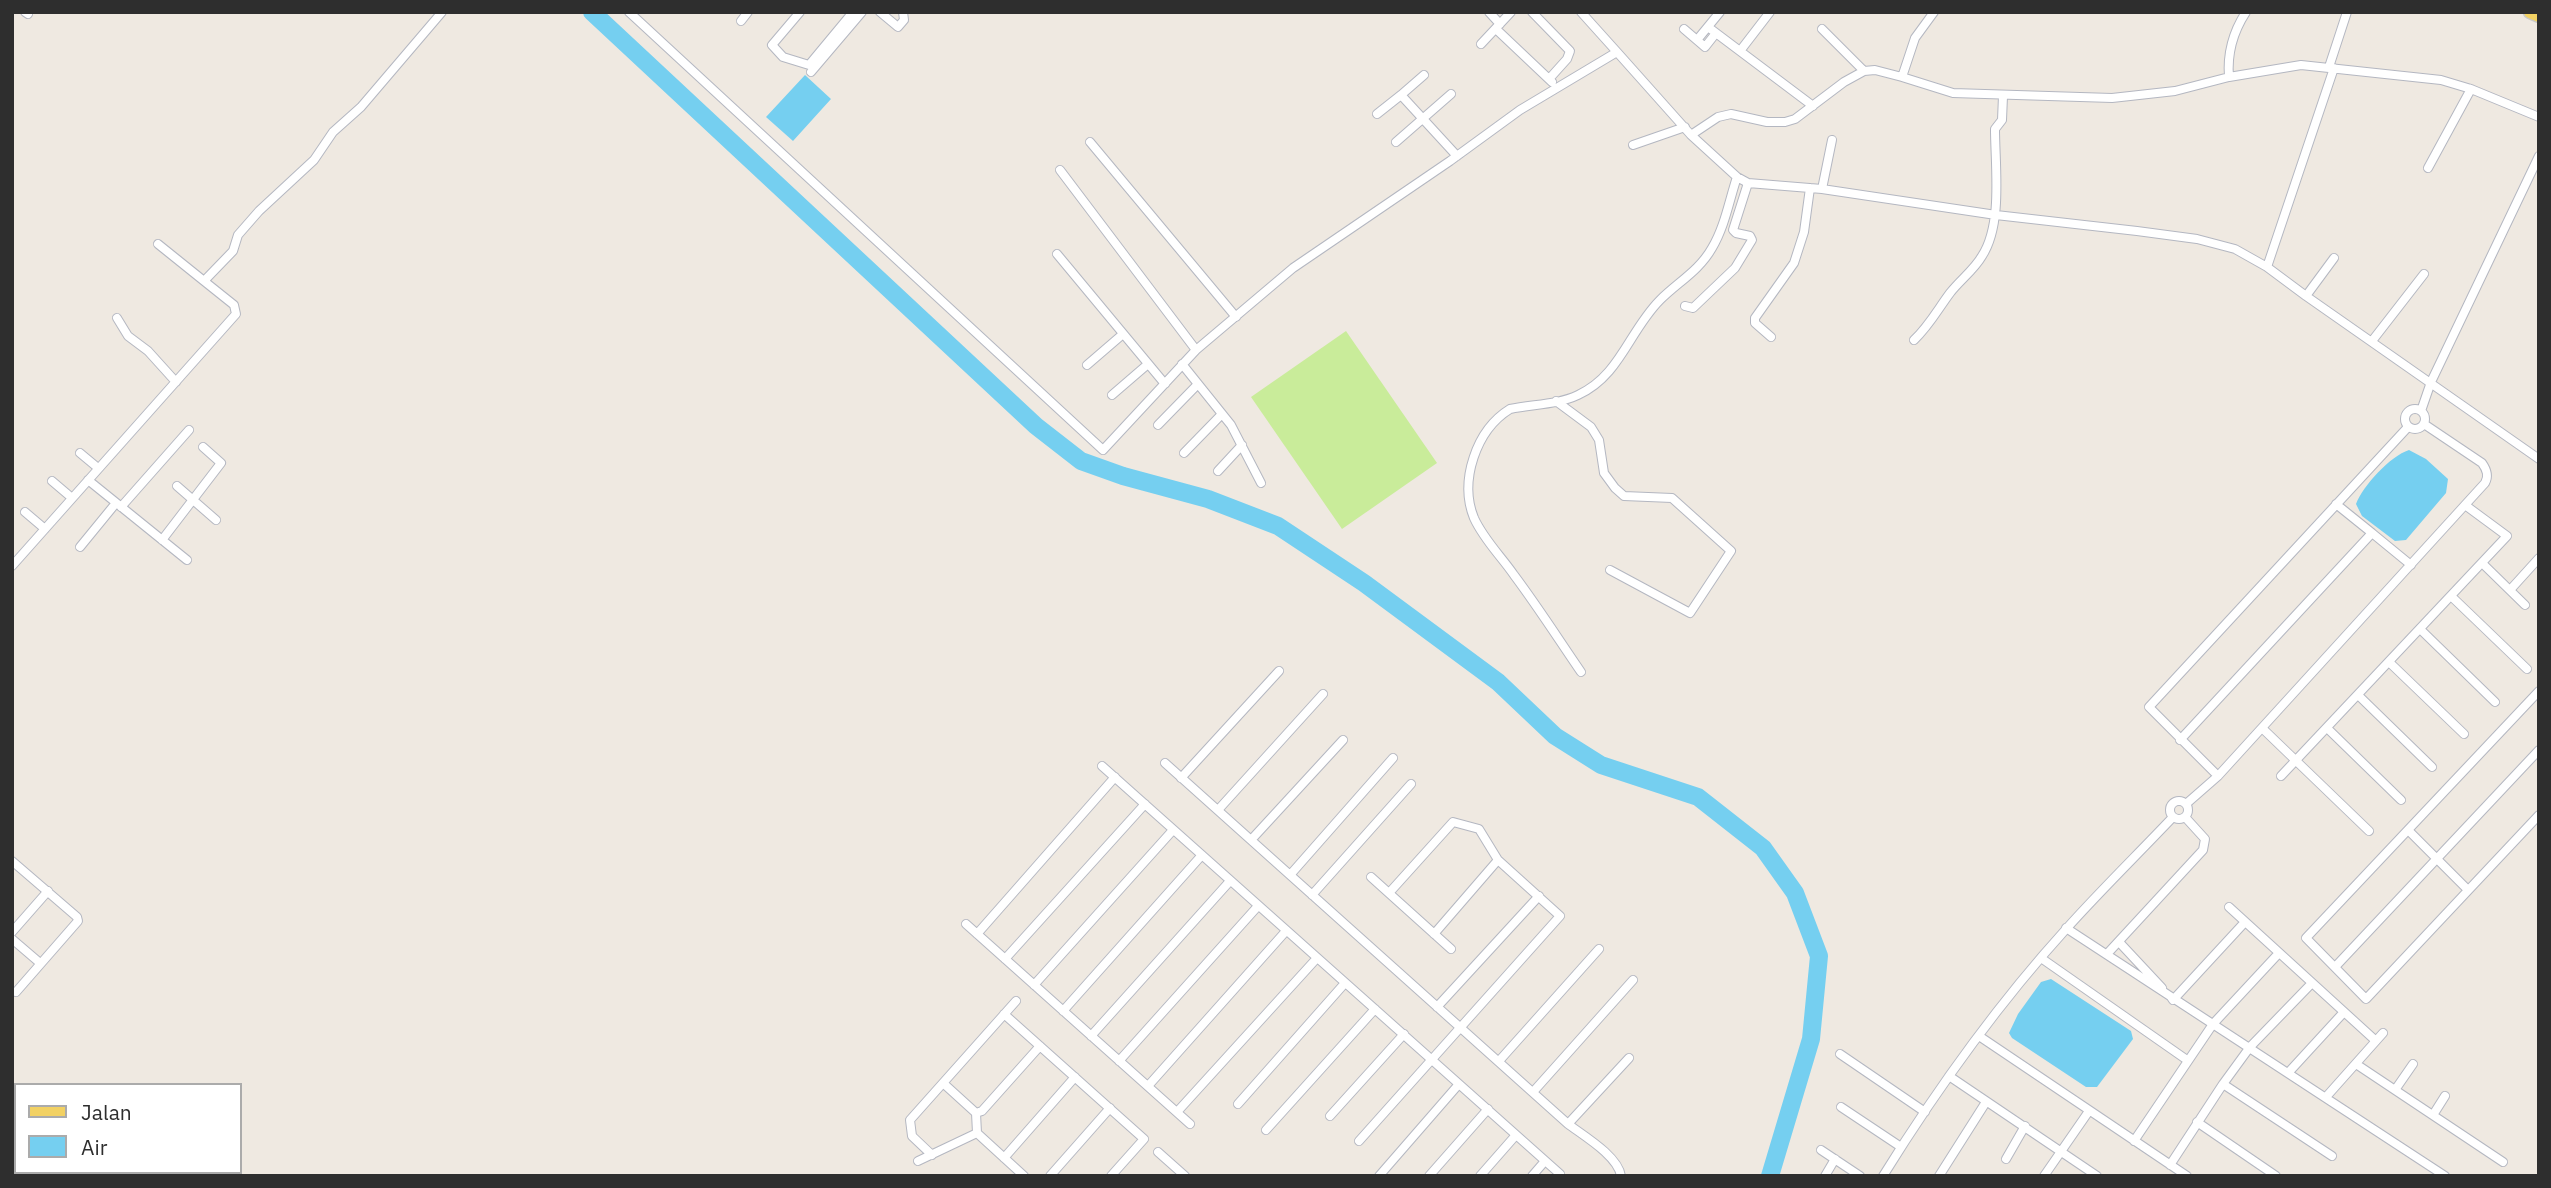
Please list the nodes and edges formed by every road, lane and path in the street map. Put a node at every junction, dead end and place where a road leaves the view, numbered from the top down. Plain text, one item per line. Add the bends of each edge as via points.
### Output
1 (442, 12) edge
2 (629, 12) edge
3 (748, 12) edge
4 (800, 12) edge
5 (853, 12) edge
6 (862, 12) edge
7 (880, 12) edge
8 (903, 12) edge
9 (1489, 12) edge
10 (1511, 12) edge
11 (1532, 12) edge
12 (1581, 12) edge
13 (1720, 12) edge
14 (1770, 12) edge
15 (1934, 12) edge
16 (2246, 12) edge
17 (2347, 12) edge
18 (2530, 12) edge
19 (2539, 16) edge
20 (741, 21) dead end
21 (1498, 27) junction
22 (1708, 27) junction
23 (1684, 29) dead end
24 (1822, 29) dead end
25 (1716, 33) junction
26 (1697, 40) junction
27 (1481, 44) dead end
28 (1740, 51) junction
29 (1617, 52) junction
30 (2332, 67) junction
31 (1864, 71) junction
32 (811, 72) dead end
33 (1424, 75) dead end
34 (1902, 77) junction
35 (2229, 77) junction
36 (1549, 79) junction
37 (1558, 88) junction
38 (2471, 89) junction
39 (1451, 94) dead end
40 (1401, 95) junction
41 (2003, 96) junction
42 (1813, 106) junction
43 (1377, 114) dead end
44 (2539, 117) edge
45 (1424, 120) junction
46 (1685, 127) junction
47 (1692, 135) junction
48 (1832, 140) dead end
49 (1090, 142) dead end
50 (1396, 142) dead end
51 (1633, 145) dead end
52 (1457, 156) junction
53 (2539, 156) edge
54 (2428, 168) dead end
55 (1060, 170) dead end
56 (1737, 177) junction
57 (1748, 183) junction
58 (1810, 188) junction
59 (1822, 189) junction
60 (1996, 215) junction
61 (158, 244) dead end
62 (1057, 254) dead end
63 (2333, 258) dead end
64 (2267, 267) junction
65 (2424, 274) dead end
66 (204, 281) junction
67 (2306, 296) junction
68 (1685, 306) dead end
69 (1236, 317) junction
70 (117, 318) dead end
71 (1123, 334) junction
72 (1771, 337) dead end
73 (1914, 340) dead end
74 (2372, 341) junction
75 (1196, 350) junction
76 (1148, 364) junction
77 (1087, 365) dead end
78 (1182, 365) junction
79 (176, 382) junction
80 (2431, 382) junction
81 (1165, 384) junction
82 (1198, 384) junction
83 (1112, 395) dead end
84 (1556, 401) junction
85 (2421, 411) junction
86 (1222, 414) junction
87 (2424, 424) junction
88 (1158, 425) dead end
89 (2408, 428) junction
90 (189, 430) dead end
91 (1242, 445) junction
92 (203, 447) dead end
93 (80, 453) dead end
94 (1184, 453) dead end
95 (2539, 459) edge
96 (98, 468) junction
97 (1218, 471) dead end
98 (88, 480) junction
99 (52, 481) dead end
100 (1261, 483) dead end
101 (177, 486) dead end
102 (72, 498) junction
103 (193, 500) junction
104 (2336, 504) junction
105 (118, 505) junction
106 (2465, 505) junction
107 (25, 512) dead end
108 (216, 520) dead end
109 (45, 529) junction
110 (2372, 533) junction
111 (162, 540) junction
112 (80, 547) dead end
113 (2539, 558) edge
114 (187, 560) dead end
115 (2482, 563) junction
116 (2411, 565) junction
117 (12, 566) edge
118 (1610, 570) dead end
119 (2511, 590) junction
120 (2451, 596) junction
121 (2525, 605) dead end
122 (2420, 629) junction
123 (2389, 662) junction
124 (2527, 669) dead end
125 (1279, 671) dead end
126 (1581, 672) dead end
127 (2539, 691) edge
128 (1322, 694) dead end
129 (2358, 695) junction
130 (2495, 702) dead end
131 (2262, 728) junction
132 (2327, 728) junction
133 (2464, 734) dead end
134 (1343, 740) dead end
135 (2180, 740) junction
136 (2539, 750) edge
137 (1393, 758) dead end
138 (2296, 761) junction
139 (1165, 763) dead end
140 (1102, 766) dead end
141 (2432, 767) dead end
142 (2218, 776) junction
143 (2281, 776) dead end
144 (1115, 777) junction
145 (1181, 778) junction
146 (1411, 784) dead end
147 (2400, 800) dead end
148 (1145, 804) junction
149 (2186, 804) junction
150 (1217, 810) junction
151 (2539, 815) edge
152 (2173, 817) junction
153 (2185, 817) junction
154 (1173, 830) junction
155 (2408, 830) junction
156 (2369, 831) dead end
157 (1251, 841) junction
158 (1202, 855) junction
159 (2437, 859) junction
160 (1498, 860) junction
161 (13, 862) edge
162 (1290, 875) junction
163 (1371, 877) dead end
164 (1230, 881) junction
165 (2468, 890) junction
166 (48, 891) junction
167 (1389, 893) junction
168 (1312, 895) junction
169 (1539, 896) junction
170 (1258, 906) junction
171 (2229, 907) dead end
172 (2245, 922) junction
173 (966, 924) dead end
174 (2066, 928) junction
175 (1286, 931) junction
176 (12, 932) edge
177 (977, 934) junction
178 (1434, 934) junction
179 (12, 939) edge
180 (2119, 942) junction
181 (1451, 949) dead end
182 (1599, 949) dead end
183 (2279, 953) junction
184 (2107, 954) junction
185 (1317, 958) junction
186 (2041, 958) junction
187 (1005, 959) junction
188 (40, 963) junction
189 (2335, 967) junction
190 (1633, 980) dead end
191 (1345, 983) junction
192 (2312, 983) junction
193 (1034, 985) junction
194 (13, 992) edge
195 (2173, 1000) junction
196 (1016, 1001) dead end
197 (1437, 1007) junction
198 (1375, 1009) junction
199 (1063, 1011) junction
200 (2344, 1012) junction
201 (1004, 1014) junction
202 (2213, 1024) junction
203 (1460, 1027) junction
204 (2384, 1033) dead end
205 (1404, 1034) junction
206 (1091, 1036) junction
207 (1979, 1036) junction
208 (2376, 1041) junction
209 (1040, 1046) junction
210 (2250, 1047) junction
211 (1840, 1054) dead end
212 (1629, 1058) dead end
213 (1432, 1059) junction
214 (2187, 1060) junction
215 (1119, 1061) junction
216 (1499, 1062) junction
217 (2356, 1064) junction
218 (2413, 1064) dead end
219 (2288, 1073) junction
220 (1949, 1076) junction
221 (1075, 1077) junction
222 (943, 1083) junction
223 (1459, 1084) junction
224 (2223, 1084) junction
225 (1148, 1086) junction
226 (2395, 1090) junction
227 (1533, 1092) junction
228 (2445, 1096) dead end
229 (2326, 1097) junction
230 (1986, 1102) junction
231 (1238, 1104) dead end
232 (1841, 1107) dead end
233 (1110, 1108) junction
234 (1488, 1109) junction
235 (2089, 1111) junction
236 (1177, 1112) junction
237 (1924, 1112) junction
238 (976, 1113) junction
239 (2433, 1115) junction
240 (1330, 1116) dead end
241 (2197, 1122) junction
242 (1190, 1124) dead end
243 (1568, 1124) junction
244 (2025, 1126) junction
245 (1266, 1130) dead end
246 (976, 1133) junction
247 (1516, 1135) junction
248 (1359, 1141) dead end
249 (2134, 1142) junction
250 (1901, 1147) junction
251 (1821, 1150) dead end
252 (2061, 1151) junction
253 (1158, 1152) dead end
254 (932, 1155) junction
255 (2332, 1156) dead end
256 (1004, 1158) junction
257 (1835, 1159) junction
258 (2006, 1159) dead end
259 (918, 1161) dead end
260 (1545, 1161) junction
261 (2503, 1161) dead end
262 (2169, 1165) junction
263 (1181, 1174) edge
264 (1560, 1174) edge
265 (1024, 1176) edge
266 (1049, 1176) edge
267 (1111, 1176) edge
268 (1379, 1176) edge
269 (1429, 1176) edge
270 (1480, 1176) edge
271 (1532, 1176) edge
272 (1621, 1176) edge
273 (1825, 1176) edge
274 (1860, 1176) edge
275 (1883, 1176) edge
276 (1939, 1176) edge
277 (2044, 1176) edge
278 (2097, 1176) edge
279 (2187, 1176) edge
280 (2276, 1176) edge
281 (2445, 1176) edge

1 - 66 street via 361,107 337,128 314,160 258,211 238,235 233,251
2 - 81 street via 1100,450 1107,448
3 - 20 street
4 - 5 street via 772,45 783,57 809,65
6 - 32 street
7 - 8 street via 898,27
9 - 21 street
10 - 21 street
11 - 36 street via 1570,51
12 - 29 street
13 - 22 street
14 - 28 street
15 - 34 street via 1914,38
16 - 35 street via 2232,39
17 - 30 street
18 - 19 main road
21 - 27 street
21 - 36 street
22 - 25 street
22 - 26 street
23 - 26 street
24 - 31 street
25 - 26 street via 1705,47
25 - 28 street
28 - 42 street
29 - 37 street
29 - 46 street
30 - 35 street via 2301,65
30 - 38 street via 2441,80
30 - 64 street
31 - 34 street
31 - 42 street
33 - 40 street
34 - 41 street via 1954,93
35 - 41 street via 2175,91 2112,98
36 - 37 street
37 - 52 street
38 - 44 street
38 - 54 street
39 - 45 street
40 - 43 street
40 - 45 street
41 - 60 street via 2002,120 1995,129
42 - 47 street via 1785,122 1731,114 1718,117
45 - 50 street
45 - 52 street
46 - 47 street
46 - 51 street
47 - 56 street
48 - 59 street
49 - 69 street
52 - 69 street via 1293,268
53 - 80 street
55 - 75 street
56 - 57 street
56 - 84 street via 1723,224 1696,271 1660,300 1605,378 1577,396
57 - 58 street
57 - 68 street via 1733,230 1752,240 1735,268 1693,308
58 - 59 street
58 - 72 street via 1794,263 1755,318
59 - 60 street
60 - 64 street via 2197,239 2235,249
60 - 73 street via 1982,256
61 - 66 street
62 - 71 street
63 - 67 street
64 - 67 street
65 - 74 street
66 - 79 street via 237,311
67 - 74 street
69 - 75 street
70 - 79 street
71 - 76 street
71 - 77 street
74 - 80 street
75 - 78 street
76 - 81 street
76 - 83 street
78 - 81 street
78 - 82 street
79 - 96 street
80 - 85 street
80 - 95 street
82 - 86 street
82 - 88 street
84 - 118 street via 1591,427 1599,440 1604,473 1624,496 1672,498 1731,551 1690,613
84 - 126 street via 1500,415 1473,456 1469,488 1474,517 1492,548
85 - 87 street
85 - 89 street via 2408,411 2404,418
86 - 91 street
86 - 94 street
87 - 89 street
87 - 106 street via 2486,468 2488,478
89 - 104 street
90 - 105 street
91 - 97 street
91 - 100 street
92 - 103 street via 221,463
93 - 96 street
96 - 98 street
98 - 102 street
98 - 105 street
99 - 102 street
101 - 103 street
102 - 109 street
103 - 108 street
103 - 111 street
104 - 110 street
104 - 135 street via 2148,706
105 - 111 street
105 - 112 street
106 - 115 street via 2507,536
106 - 116 street
107 - 109 street
109 - 117 street
110 - 116 street
110 - 135 street
111 - 114 street
113 - 119 street
115 - 119 street
115 - 120 street
116 - 131 street
119 - 121 street
120 - 122 street
120 - 124 street
122 - 123 street
122 - 130 street
123 - 129 street
123 - 133 street
125 - 145 street
127 - 155 street
128 - 150 street
129 - 132 street
129 - 141 street
131 - 138 street
131 - 142 street
132 - 138 street
132 - 147 street
134 - 157 street
135 - 142 street
136 - 159 street
137 - 162 street
138 - 143 street
138 - 156 street
139 - 145 street
140 - 144 street
142 - 149 street
144 - 148 street
144 - 177 street
145 - 150 street
146 - 168 street
148 - 154 street
148 - 187 street
149 - 152 street via 2173,803
149 - 153 street
150 - 157 street
151 - 165 street
152 - 153 street
152 - 174 street
153 - 180 street via 2205,839 2203,850
154 - 158 street
154 - 193 street
155 - 159 street
155 - 189 street via 2306,938
157 - 162 street
158 - 164 street
158 - 199 street
159 - 165 street
159 - 189 street
160 - 167 street via 1479,829 1453,822
160 - 169 street
160 - 178 street
161 - 166 street
162 - 168 street
163 - 167 street
164 - 170 street
164 - 206 street
165 - 189 street via 2366,999
166 - 176 street
166 - 188 street via 78,921
167 - 178 street
168 - 197 street
169 - 197 street
169 - 203 street via 1560,916
170 - 175 street
170 - 215 street
171 - 172 street
172 - 183 street
172 - 195 street
173 - 177 street
174 - 184 street
174 - 186 street
175 - 185 street
175 - 225 street
177 - 187 street
178 - 181 street
179 - 188 street
180 - 184 street
180 - 195 street
182 - 216 street
183 - 192 street
183 - 202 street
184 - 195 street
185 - 191 street
185 - 236 street
186 - 207 street
186 - 214 street
187 - 193 street
188 - 194 street
190 - 227 street
191 - 198 street
191 - 231 street
192 - 200 street
192 - 210 street
193 - 199 street
195 - 202 street
196 - 201 street
197 - 203 street
198 - 205 street
198 - 245 street
199 - 206 street
200 - 208 street
200 - 219 street
201 - 209 street
201 - 222 street
202 - 210 street
202 - 214 street
203 - 213 street
203 - 216 street
204 - 208 street
205 - 213 street
205 - 240 street
206 - 215 street
207 - 220 street
207 - 235 street
208 - 217 street
209 - 221 street
209 - 238 street
210 - 219 street
210 - 224 street
211 - 237 street
212 - 243 street
213 - 223 street
213 - 248 street
214 - 249 street
215 - 225 street
216 - 227 street
217 - 226 street
217 - 229 street
218 - 226 street
219 - 229 street
220 - 230 street
220 - 237 street
221 - 233 street
221 - 256 street
222 - 238 street
222 - 254 street via 910,1120 912,1136
223 - 234 street
223 - 268 street
224 - 241 street
224 - 255 street
225 - 236 street
226 - 239 street
227 - 243 street
228 - 239 street
229 - 281 street
230 - 244 street
230 - 276 street
232 - 250 street
233 - 266 street
233 - 267 street via 1144,1139
234 - 247 street
234 - 269 street
235 - 249 street
235 - 252 street
236 - 242 street
237 - 250 street
238 - 246 street
239 - 261 street
241 - 262 street
241 - 280 street
243 - 272 street via 1613,1158
244 - 252 street
244 - 258 street
246 - 254 street
246 - 256 street
247 - 260 street
247 - 270 street
249 - 262 street
250 - 275 street
251 - 257 street
252 - 277 street
252 - 278 street
253 - 263 street
254 - 259 street
256 - 265 street
257 - 273 street
257 - 274 street
260 - 264 street
260 - 271 street
262 - 279 street

